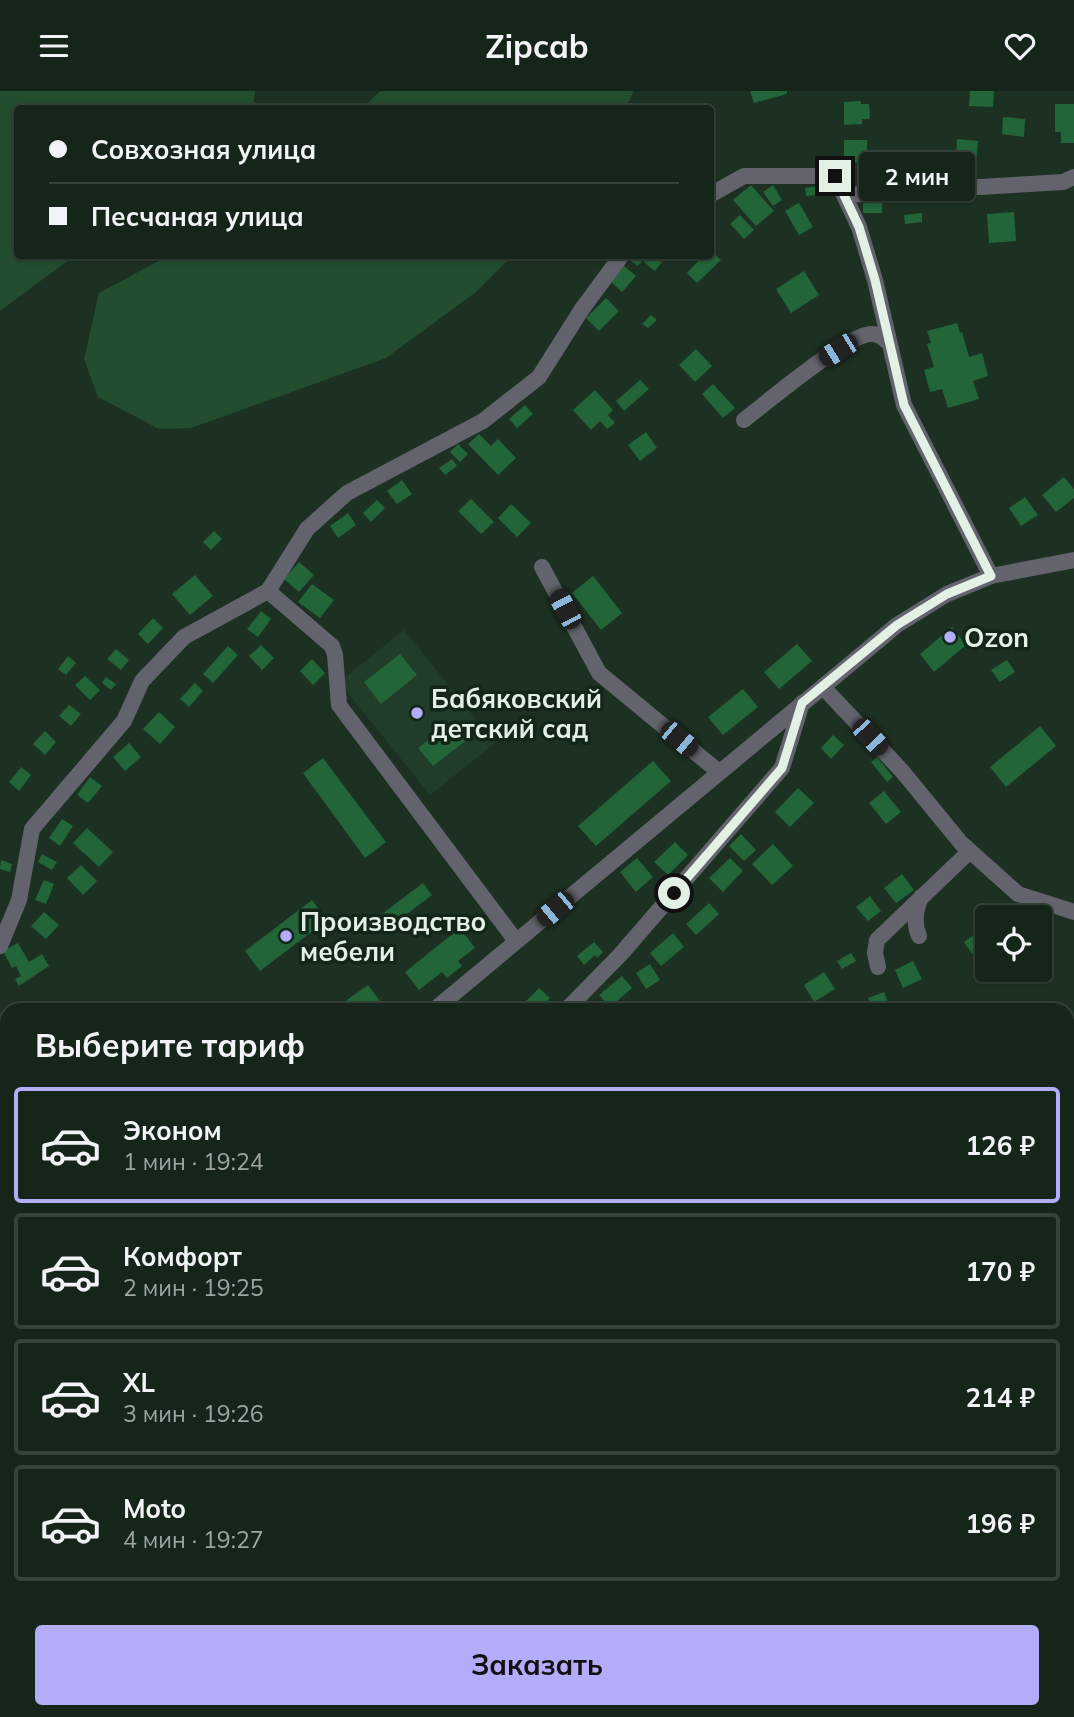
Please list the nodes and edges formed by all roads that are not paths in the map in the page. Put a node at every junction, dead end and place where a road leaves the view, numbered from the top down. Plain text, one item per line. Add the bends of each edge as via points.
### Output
1 (1074, 177) edge
2 (714, 193) edge
3 (844, 195) junction
4 (619, 259) edge
5 (890, 344) junction
6 (744, 420) dead end
7 (1074, 560) edge
8 (542, 566) dead end
9 (991, 576) junction
10 (268, 591) junction
11 (823, 687) junction
12 (802, 703) junction
13 (719, 772) junction
14 (970, 851) junction
15 (921, 897) junction
16 (1074, 912) edge
17 (919, 936) dead end
18 (516, 941) junction
19 (0, 946) edge
20 (877, 967) dead end
21 (442, 1003) edge
22 (573, 1003) edge

1 - 3 street via 1063,182
2 - 3 street via 744,176 835,176
3 - 5 street via 859,227
4 - 10 street via 539,377 483,421 347,493 307,529
5 - 6 street via 881,336 860,337 816,363
5 - 9 street via 904,405
7 - 9 street
8 - 13 street via 599,673
9 - 11 street via 947,594 897,625
10 - 18 street via 332,646 339,705
10 - 19 street via 184,637 142,681 124,721 32,829 19,900
11 - 12 street
11 - 14 street
12 - 13 street
12 - 22 street via 782,768
13 - 18 street
14 - 15 street
14 - 16 street via 1018,894
15 - 17 street via 916,912
15 - 20 street via 877,940
18 - 21 street

